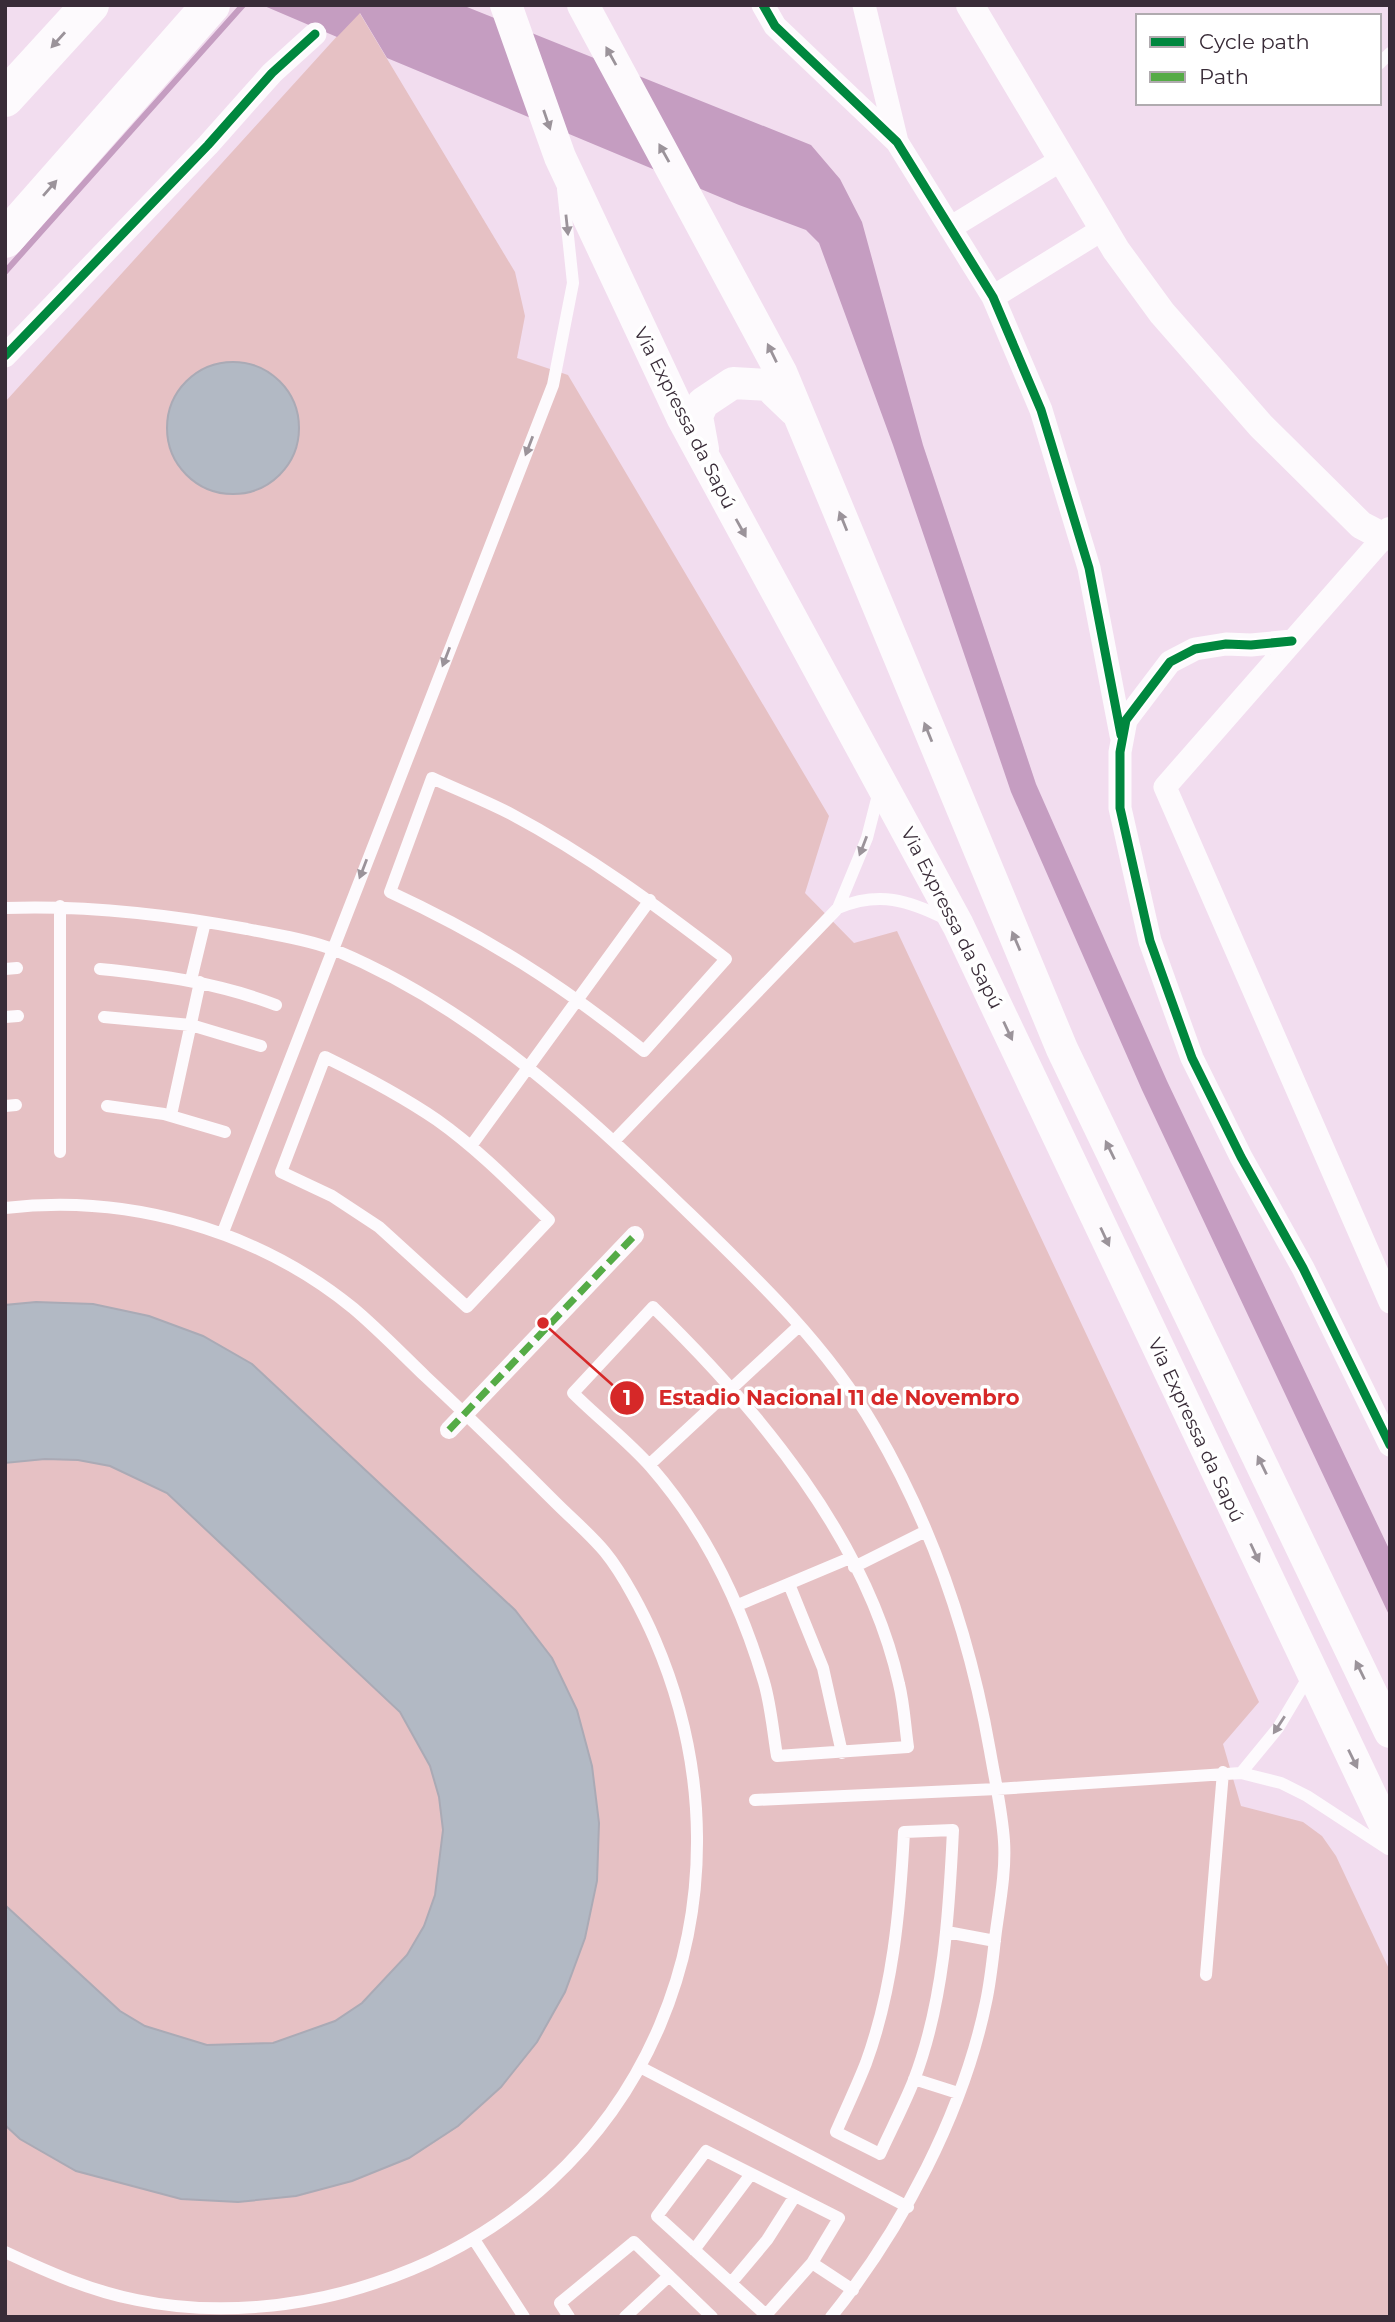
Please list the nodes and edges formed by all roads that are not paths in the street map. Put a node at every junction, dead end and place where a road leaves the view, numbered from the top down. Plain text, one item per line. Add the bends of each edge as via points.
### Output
1 (90, 5) edge
2 (211, 5) edge
3 (506, 5) edge
4 (583, 5) edge
5 (763, 5) edge
6 (864, 5) edge
7 (970, 5) edge
8 (315, 34) dead end
9 (5, 99) edge
10 (897, 142) junction
11 (560, 157) junction
12 (1061, 160) junction
13 (950, 228) junction
14 (1103, 229) junction
15 (5, 239) edge
16 (993, 297) junction
17 (5, 355) edge
18 (800, 415) junction
19 (708, 468) junction
20 (1387, 534) edge
21 (1292, 641) junction
22 (1121, 735) junction
23 (882, 782) junction
24 (650, 900) junction
25 (60, 906) junction
26 (5, 908) edge
27 (838, 908) junction
28 (205, 922) junction
29 (958, 925) junction
30 (332, 949) junction
31 (100, 969) dead end
32 (195, 981) junction
33 (579, 998) junction
34 (276, 1005) dead end
35 (104, 1017) dead end
36 (191, 1025) junction
37 (261, 1046) dead end
38 (528, 1066) junction
39 (107, 1106) dead end
40 (171, 1115) junction
41 (225, 1132) dead end
42 (614, 1141) junction
43 (471, 1146) junction
44 (60, 1152) dead end
45 (5, 1208) edge
46 (223, 1232) junction
47 (635, 1235) dead end
48 (1390, 1302) edge
49 (799, 1326) junction
50 (732, 1389) junction
51 (464, 1412) junction
52 (449, 1430) dead end
53 (1390, 1445) edge
54 (649, 1465) junction
55 (926, 1531) junction
56 (852, 1562) junction
57 (789, 1584) junction
58 (738, 1605) junction
59 (1311, 1672) junction
60 (1390, 1732) edge
61 (842, 1754) junction
62 (1223, 1772) junction
63 (1241, 1773) junction
64 (997, 1790) junction
65 (755, 1800) dead end
66 (1390, 1836) edge
67 (1390, 1850) edge
68 (947, 1933) junction
69 (995, 1941) junction
70 (1206, 1975) dead end
71 (640, 2067) junction
72 (914, 2079) junction
73 (958, 2093) junction
74 (751, 2174) junction
75 (795, 2196) junction
76 (908, 2207) junction
77 (474, 2241) junction
78 (694, 2250) junction
79 (5, 2252) edge
80 (812, 2263) junction
81 (669, 2276) junction
82 (731, 2283) junction
83 (853, 2290) junction
84 (706, 2315) edge
85 (524, 2317) edge
86 (569, 2317) edge
87 (625, 2317) edge
88 (831, 2317) edge

1 -> 9 highway
15 -> 2 highway
3 -> 11 main road, Via Expressa da Sapú
18 -> 4 main road via 759,328
5 - 10 street via 775,26
6 - 10 street
7 - 12 street
8 - 17 street via 272,73
10 - 13 street
11 - 19 main road, Via Expressa da Sapú
11 -> 30 lane via 573,283 553,385
12 - 13 street
12 - 14 street
13 - 16 street
14 - 16 street
14 - 20 street via 1162,313 1261,426 1361,525
16 - 22 street via 1041,410 1089,568
18 - 19 main road via 768,385 733,383 717,392 703,403 697,416
60 -> 18 main road via 1062,1049
19 -> 23 main road, Via Expressa da Sapú
20 - 21 street
21 - 22 street via 1226,643 1182,654 1170,662 1126,720
21 - 48 street via 1165,787
22 - 53 street via 1120,808 1150,941 1192,1058
23 -> 27 lane via 867,838
23 - 29 main road, Via Expressa da Sapú
24 - 33 lane
24 - 33 lane via 726,959 644,1051
24 - 33 lane via 510,814 432,778 390,892 456,923
25 - 26 lane
25 - 28 lane
25 - 44 lane
27 - 29 lane via 857,900 897,898
27 - 42 lane
28 - 30 lane
28 - 32 lane
29 -> 59 main road, Via Expressa da Sapú
30 - 38 lane via 434,1001
30 - 46 lane
31 - 32 lane
32 - 34 lane
32 - 36 lane
33 - 38 lane
35 - 36 lane
36 - 37 lane
36 - 40 lane
38 - 42 lane
38 - 43 lane
39 - 40 lane
40 - 41 lane
42 - 49 lane via 754,1276
43 - 43 lane via 400,1097 325,1057 281,1172 332,1196 379,1227 467,1307 549,1220
45 - 46 lane via 40,1203 141,1211
46 - 51 lane via 296,1268 352,1308
47 - 51 street
49 - 50 lane
49 - 55 lane via 874,1426
50 - 54 lane
50 - 54 lane via 653,1307 573,1393
50 - 56 lane via 785,1454
51 - 52 street
51 - 71 lane via 607,1554 655,1639 683,1729 698,1816 694,1905 677,1987
54 - 58 lane via 710,1550
55 - 56 lane
55 - 64 lane via 955,1600 980,1696
56 - 57 lane
56 - 61 lane via 880,1622 899,1683 908,1747
57 - 58 lane
57 - 61 lane via 823,1668
58 - 61 lane via 765,1685 777,1756
59 -> 63 lane via 1278,1728
59 -> 66 main road, Via Expressa da Sapú
62 - 63 lane
62 - 64 lane
62 - 70 lane
63 - 67 lane via 1281,1783 1307,1796
64 - 65 lane
64 - 69 lane via 1004,1844
68 - 69 lane
68 - 72 lane via 936,1998
68 - 72 lane via 953,1830 904,1832 900,1907 887,1989 866,2063 836,2132 880,2154
69 - 73 lane via 986,2003
71 - 76 lane
71 - 77 lane via 610,2116 572,2161 528,2203
72 - 73 lane
73 - 76 lane
74 - 75 lane
74 - 78 lane
74 - 78 lane via 706,2151 657,2216
75 - 80 lane via 839,2218
75 - 82 lane via 767,2240
76 - 83 lane
77 - 79 lane via 412,2271 349,2292 280,2305 212,2307 141,2301 71,2283
77 - 85 lane
78 - 82 lane
80 - 82 lane via 766,2315
80 - 83 lane
81 - 84 lane
81 - 86 lane via 634,2242 560,2303
81 - 87 lane
83 - 88 lane

